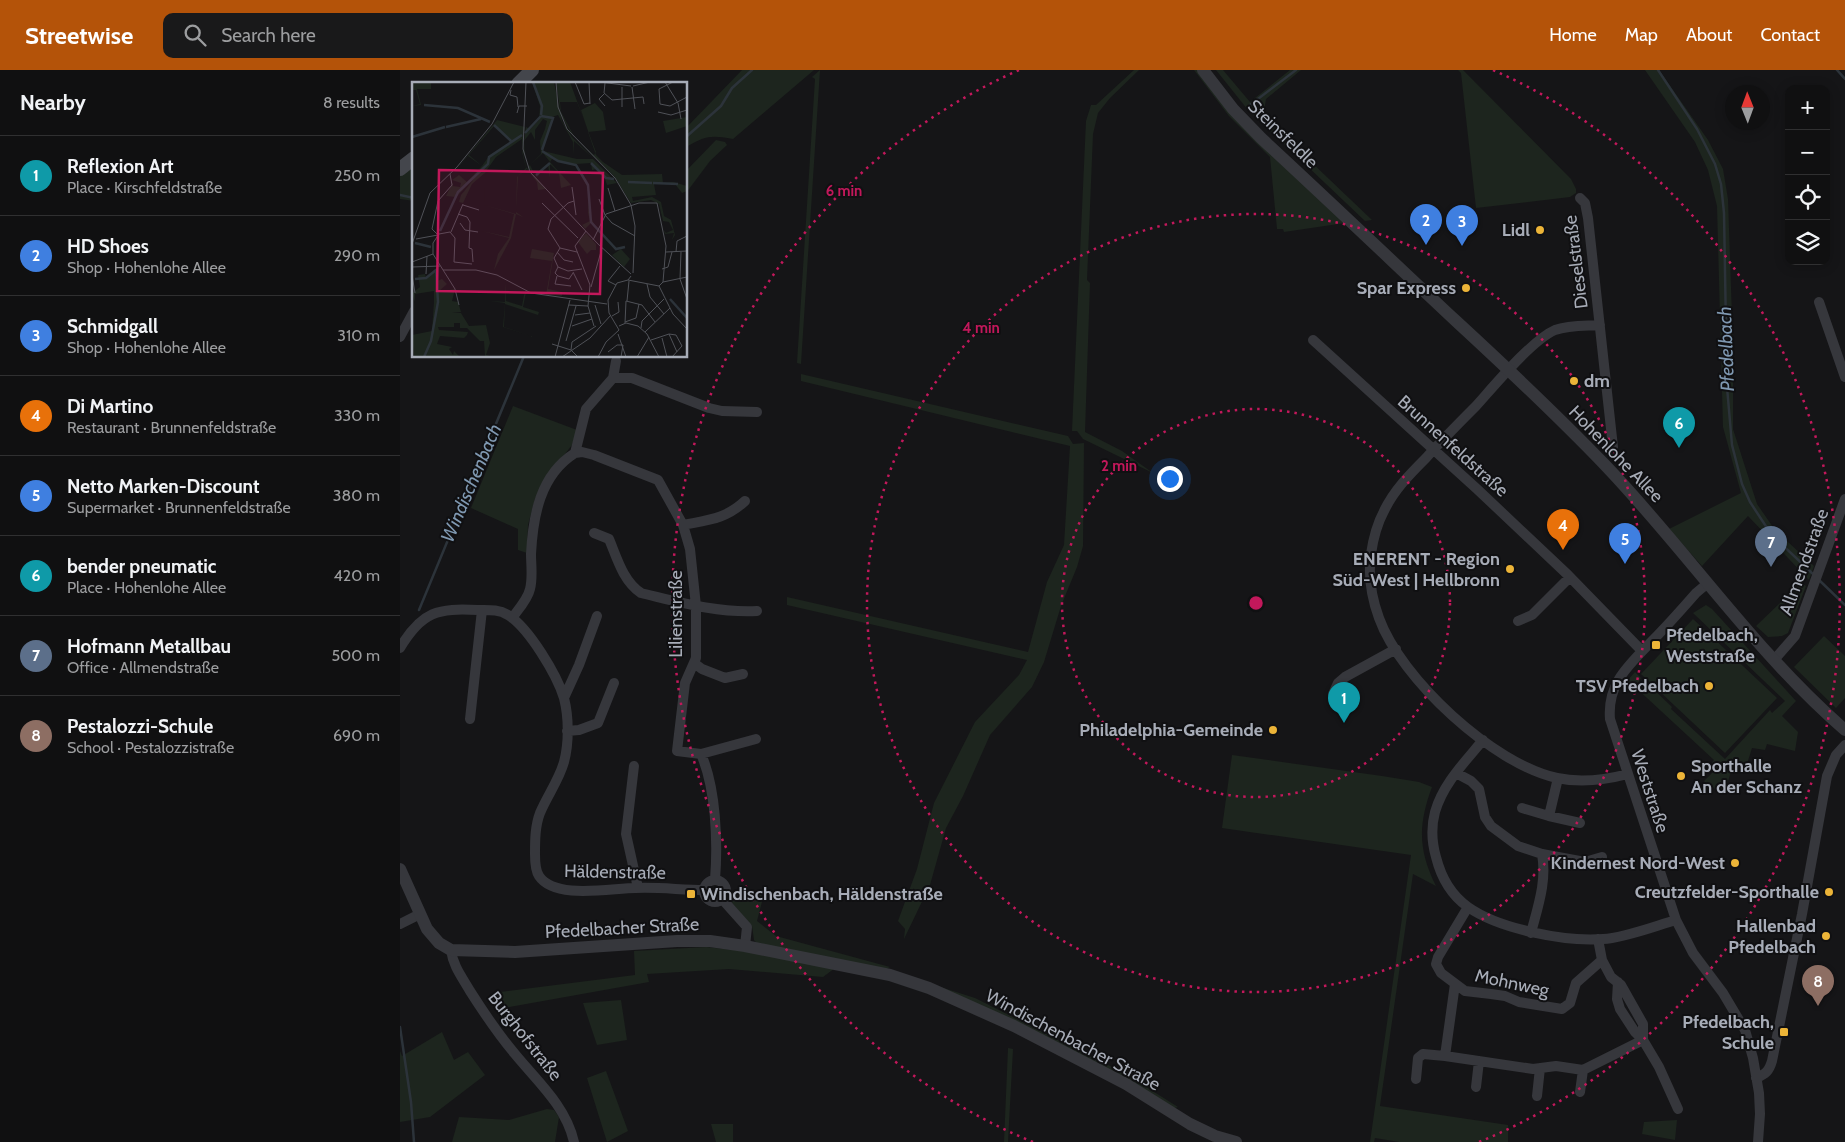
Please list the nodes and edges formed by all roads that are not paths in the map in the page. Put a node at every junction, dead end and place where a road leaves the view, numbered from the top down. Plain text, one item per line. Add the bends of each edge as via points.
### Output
1 (532, 70) edge
2 (1202, 70) edge
3 (520, 82) edge
4 (412, 160) edge
5 (400, 169) edge
6 (1580, 198) dead end
7 (1346, 217) joint
8 (1819, 302) dead end
9 (412, 315) edge
10 (1600, 325) junction
11 (400, 337) edge
12 (1314, 340) dead end
13 (616, 361) dead end
14 (1509, 370) junction
15 (1845, 377) edge
16 (613, 378) junction
17 (756, 412) dead end
18 (1613, 447) dead end
19 (1433, 450) junction
20 (575, 453) junction
21 (1845, 498) edge
22 (745, 501) dead end
23 (683, 525) junction
24 (594, 533) dead end
25 (1570, 577) junction
26 (1708, 583) junction
27 (696, 606) junction
28 (482, 610) junction
29 (757, 611) dead end
30 (597, 616) dead end
31 (512, 618) junction
32 (1518, 621) dead end
33 (401, 645) edge
34 (1396, 649) junction
35 (1642, 651) junction
36 (1774, 660) junction
37 (694, 663) junction
38 (743, 674) dead end
39 (614, 684) dead end
40 (1333, 694) dead end
41 (564, 698) junction
42 (470, 719) dead end
43 (1845, 730) edge
44 (567, 731) junction
45 (756, 739) dead end
46 (1482, 740) junction
47 (1845, 745) edge
48 (701, 754) junction
49 (634, 766) dead end
50 (1456, 773) junction
51 (1628, 774) junction
52 (1558, 778) junction
53 (1522, 808) dead end
54 (1549, 816) junction
55 (1580, 823) dead end
56 (1542, 854) junction
57 (1602, 857) dead end
58 (400, 869) edge
59 (715, 880) junction
60 (638, 888) junction
61 (704, 890) junction
62 (722, 899) junction
63 (1468, 907) junction
64 (420, 914) junction
65 (1676, 920) junction
66 (400, 924) edge
67 (1531, 933) junction
68 (1598, 939) junction
69 (745, 946) junction
70 (450, 950) junction
71 (1602, 960) junction
72 (890, 975) joint
73 (1455, 984) junction
74 (1643, 1040) junction
75 (1445, 1056) junction
76 (1478, 1061) junction
77 (1540, 1068) junction
78 (1583, 1070) junction
79 (1756, 1078) junction
80 (1416, 1080) dead end
81 (1476, 1087) dead end
82 (1580, 1092) dead end
83 (1537, 1096) dead end
84 (1678, 1109) dead end
85 (574, 1142) edge
86 (1236, 1142) edge
87 (1758, 1142) edge

1 - 3 main road
2 - 7 street, Steinsfeldle via 1233,109
4 - 5 main road
6 - 10 street, Dieselstraße via 1586,203
7 - 14 street, Hohenlohe Allee
8 - 15 street
9 - 11 street
10 - 14 street, Dieselstraße via 1555,330 1544,336
10 - 18 street, Dieselstraße
12 - 19 street, Brunnenfeldstraße
13 - 16 street
14 - 19 street, Dieselstraße
14 - 26 street, Hohenlohe Allee via 1606,466 1666,531
16 - 17 street via 632,378 709,408
16 - 20 street via 586,409
19 - 25 street, Brunnenfeldstraße
19 - 34 street, Dieselstraße via 1400,485 1384,511 1371,556 1373,597
20 - 23 street, Lilienstraße via 594,455 658,480
20 - 31 street via 565,459 538,501 532,526 530,590
21 - 36 street, Allmendstraße via 1795,636
22 - 23 street via 720,518
23 - 27 street, Lilienstraße via 690,549
24 - 27 street via 609,539 633,588 641,593
25 - 32 street via 1532,615
25 - 35 street, Brunnenfeldstraße
26 - 35 street, Weststraße
26 - 36 street, Hohenlohe Allee
27 - 29 street via 735,612
27 - 37 street, Lilienstraße
28 - 31 street
28 - 33 street via 438,611 427,616
28 - 42 street
30 - 41 street
31 - 41 street, Häldenstraße via 531,638 551,669
34 - 40 street via 1345,677
34 - 46 street, Dieselstraße via 1417,679
35 - 51 street, Weststraße via 1623,671 1614,687 1609,708
36 - 43 street, Hohenlohe Allee via 1812,701
37 - 38 street via 702,670 726,678
37 - 48 street, Lilienstraße via 685,683 677,751
39 - 44 street via 598,723
41 - 44 street, Häldenstraße
44 - 60 street, Häldenstraße via 563,764 539,814 535,864 538,876 556,888 571,891
45 - 48 street
46 - 50 street
46 - 52 street, Dieselstraße via 1514,761
47 - 79 street via 1836,755 1827,776 1770,1069
48 - 59 street via 714,799
49 - 60 street via 626,834
50 - 56 street via 1479,789 1485,817 1491,826 1518,846
50 - 63 street via 1446,786 1435,812 1433,846 1448,886
51 - 52 street, Dieselstraße via 1591,781
51 - 65 street, Weststraße
52 - 54 street
53 - 54 street
54 - 55 street
56 - 57 street via 1586,862
56 - 67 street via 1542,892
58 - 64 street
59 - 61 street
59 - 62 street via 726,886
60 - 61 street, Häldenstraße
61 - 62 street via 711,900
62 - 69 street via 747,927
63 - 67 street
63 - 73 street, Mohnweg via 1436,964 1441,973
64 - 66 street
64 - 70 street via 427,929
65 - 68 street
65 - 79 street, Weststraße via 1693,953 1738,1016 1754,1058
67 - 68 street
68 - 71 street
69 - 70 street, Pfedelbacher Straße via 677,941 514,952
69 - 72 street, Pfedelbacher Straße
70 - 85 street, Burghofstraße via 453,963 490,1022 555,1101
71 - 73 street, Mohnweg via 1576,983 1570,1003 1562,1009 1465,990
71 - 74 street via 1621,985 1643,1024
72 - 86 street, Windischenbacher Straße via 930,988 1014,1026 1126,1084 1190,1124
73 - 75 street
74 - 78 street
74 - 84 street via 1660,1067
75 - 76 street
75 - 80 street via 1423,1054 1418,1058
76 - 77 street
76 - 81 street
77 - 78 street via 1556,1066
77 - 83 street
78 - 82 street
79 - 87 street, Weststraße via 1760,1114

